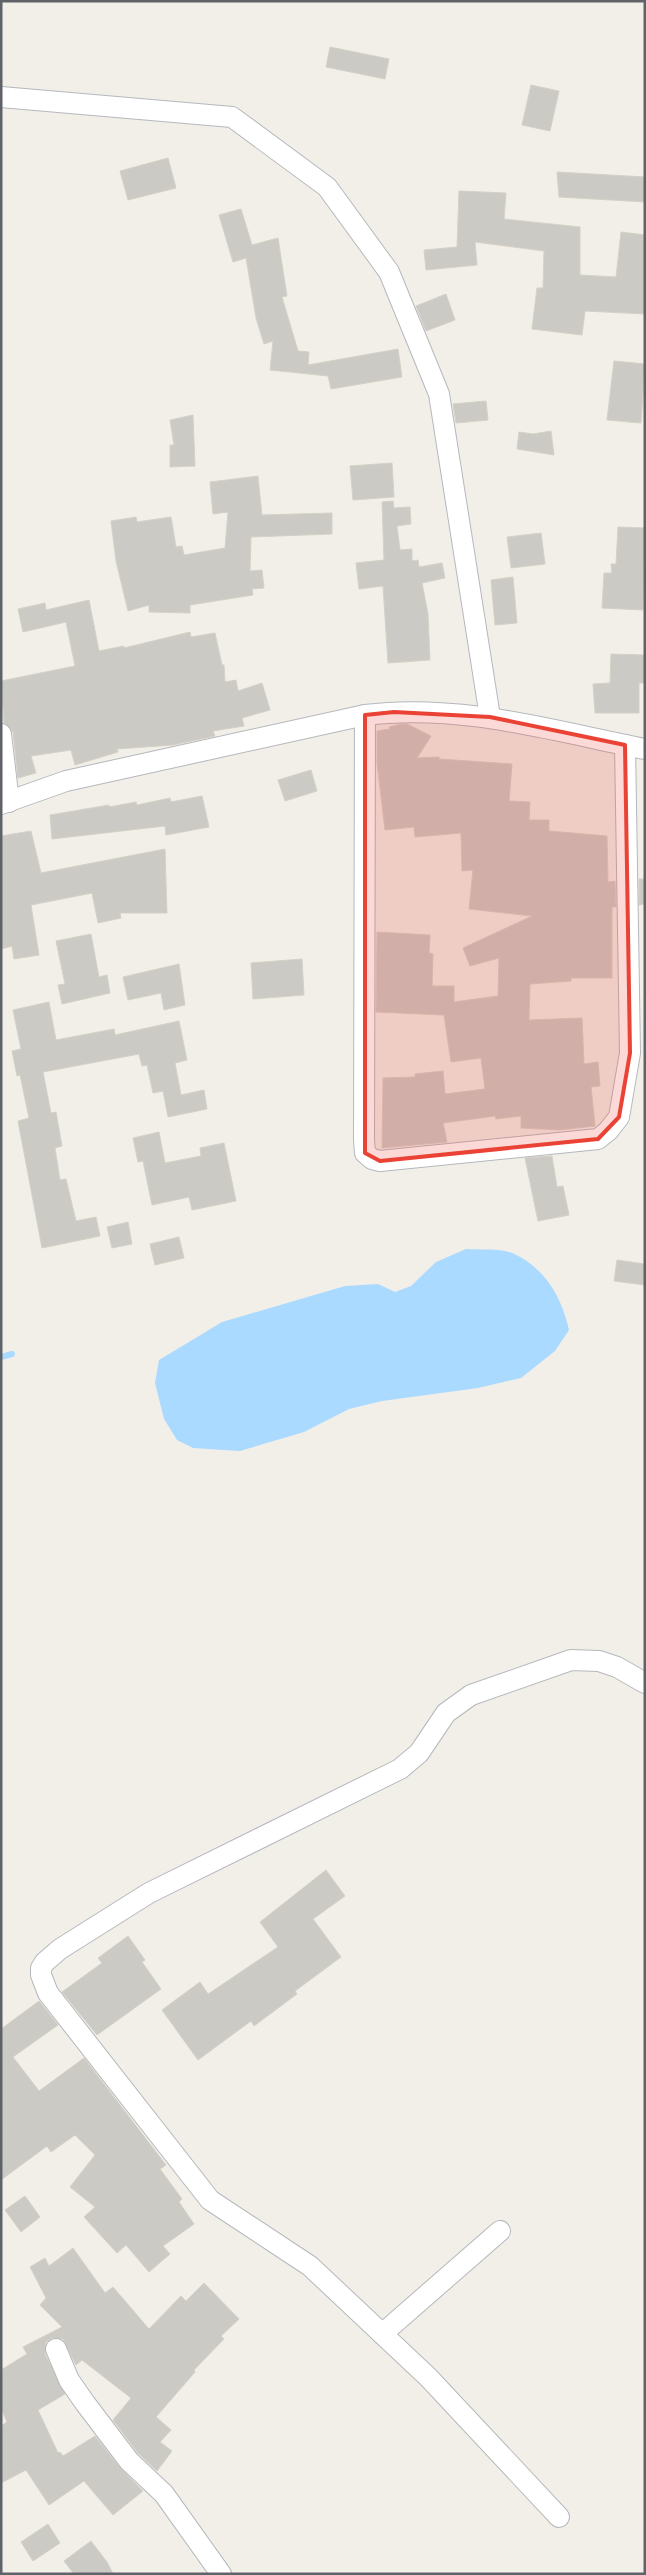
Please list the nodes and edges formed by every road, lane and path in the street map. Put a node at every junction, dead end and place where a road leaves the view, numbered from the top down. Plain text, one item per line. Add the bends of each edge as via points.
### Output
1 (1, 98) edge
2 (365, 715) junction
3 (490, 717) junction
4 (1, 734) edge
5 (624, 745) junction
6 (645, 749) edge
7 (5, 803) edge
8 (645, 1683) edge
9 (500, 2231) dead end
10 (382, 2334) junction
11 (56, 2349) dead end
12 (559, 2517) dead end
13 (221, 2574) edge

1 - 3 street via 232,117 327,186 389,272 439,394
2 - 3 street via 394,712
2 - 5 street via 364,1140 366,1153 380,1161 598,1139 619,1117 630,1053
2 - 7 street via 66,781
3 - 5 street
4 - 7 street
5 - 6 street
8 - 10 street via 599,1661 571,1660 471,1696 446,1713 419,1752 400,1769 149,1893 60,1949 42,1968 41,1975 48,1993 210,2200 310,2266
9 - 10 street
10 - 12 street via 428,2377
11 - 13 street via 69,2380 85,2403 129,2461 164,2494

